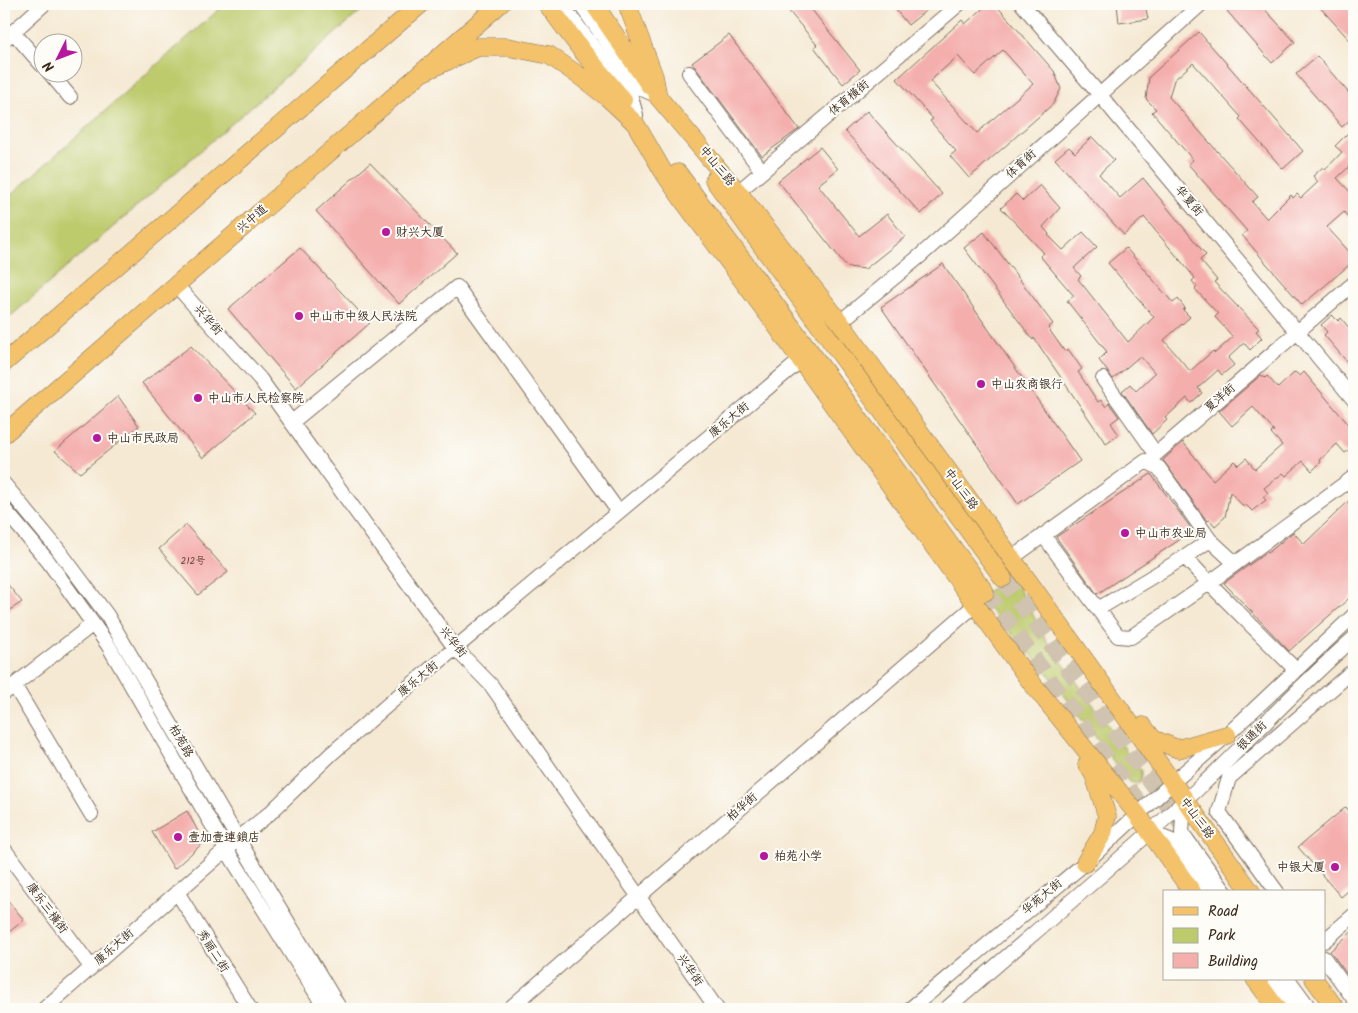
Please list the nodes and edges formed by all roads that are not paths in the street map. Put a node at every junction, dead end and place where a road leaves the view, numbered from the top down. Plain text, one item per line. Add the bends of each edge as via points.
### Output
1 (44, 4) edge
2 (410, 4) edge
3 (421, 4) edge
4 (500, 4) edge
5 (547, 4) edge
6 (561, 4) edge
7 (580, 4) edge
8 (594, 4) edge
9 (627, 4) edge
10 (959, 4) edge
11 (1022, 4) edge
12 (1201, 4) edge
13 (400, 22) junction
14 (8, 36) edge
15 (32, 56) edge
16 (422, 73) junction
17 (689, 73) dead end
18 (57, 82) edge
19 (1099, 94) junction
20 (70, 97) dead end
21 (658, 97) junction
22 (635, 119) junction
23 (762, 172) junction
24 (738, 192) junction
25 (1354, 283) edge
26 (176, 285) junction
27 (840, 322) junction
28 (1297, 332) junction
29 (801, 360) junction
30 (4, 362) edge
31 (1103, 379) dead end
32 (1354, 400) edge
33 (292, 422) junction
34 (4, 434) edge
35 (1354, 477) edge
36 (4, 484) edge
37 (4, 509) edge
38 (618, 511) junction
39 (1043, 535) junction
40 (1210, 540) junction
41 (1185, 557) junction
42 (1012, 558) junction
43 (1235, 563) junction
44 (1003, 578) tunnel mouth
45 (1209, 583) junction
46 (980, 598) junction
47 (1098, 609) junction
48 (1354, 615) edge
49 (93, 624) junction
50 (1354, 638) edge
51 (1328, 640) junction
52 (1073, 643) junction
53 (455, 648) junction
54 (1336, 654) junction
55 (1296, 670) junction
56 (1027, 677) junction
57 (1352, 677) edge
58 (9, 689) edge
59 (1227, 735) junction
60 (1172, 783) junction
61 (1184, 800) junction
62 (91, 814) dead end
63 (1138, 815) junction
64 (1149, 832) junction
65 (238, 839) junction
66 (4, 849) edge
67 (226, 849) junction
68 (1085, 863) junction
69 (1191, 890) edge
70 (1208, 890) edge
71 (1224, 890) edge
72 (1250, 890) edge
73 (1275, 890) edge
74 (177, 892) junction
75 (639, 898) junction
76 (1354, 915) edge
77 (1326, 939) edge
78 (1326, 961) edge
79 (91, 967) junction
80 (1256, 980) edge
81 (1273, 980) edge
82 (1289, 980) edge
83 (1315, 980) edge
84 (1354, 999) edge
85 (44, 1009) edge
86 (250, 1009) edge
87 (326, 1009) edge
88 (340, 1009) edge
89 (510, 1009) edge
90 (717, 1009) edge
91 (910, 1009) edge
92 (946, 1009) edge
93 (1277, 1009) edge
94 (1293, 1009) edge
95 (1310, 1009) edge
96 (1336, 1009) edge

1 - 14 street
2 - 13 main road
3 - 13 main road
4 - 16 main road, 兴中道
5 - 22 main road
6 - 22 street via 631,97
7 - 21 street via 640,88
8 - 21 main road, 中山三路
9 - 21 main road via 654,76
10 - 23 street, 体育横街
11 - 19 street, 华夏街
12 - 19 street, 体育街
13 - 30 main road
14 - 15 street
16 - 22 main road via 478,47 508,47 549,55
16 - 26 main road, 兴中道
17 - 23 street
18 - 20 street
19 - 27 street, 体育街 via 920,256
19 - 28 street, 华夏街
21 - 24 main road, 中山三路
21 - 44 main road, 中山三路 via 710,174
22 - 29 main road via 664,173
22 - 46 main road via 803,341
23 - 24 street, 体育横街
24 - 27 main road, 中山三路
25 - 28 street, 夏洋街
26 - 33 street, 兴华街 via 260,379
26 - 34 main road, 兴中道
27 - 42 main road, 中山三路
28 - 31 street, 夏洋街 via 1156,454
28 - 32 street, 华夏街
29 - 38 street, 康乐大街
29 - 46 main road
33 - 38 street via 457,287
33 - 53 street, 兴华街
35 - 43 street
36 - 65 street, 柏苑路 via 107,614
37 - 49 street, 柏苑路 via 48,561
38 - 53 street, 康乐大街
39 - 40 street via 1146,461 1160,468
39 - 42 street
39 - 47 street
40 - 41 street
40 - 43 street
41 - 45 street
41 - 47 street
42 - 52 main road, 中山三路
43 - 45 street
45 - 47 street via 1131,637 1118,636
45 - 55 street
46 - 56 main road
46 - 75 street, 柏华街
48 - 51 street, 华苑大街
49 - 58 street
49 - 67 street, 柏苑路
50 - 54 street, 银通街
51 - 54 street
51 - 55 street, 华苑大街
52 - 59 main road via 1115,685 1153,739 1178,749
52 - 60 main road, 中山三路
53 - 65 street, 康乐大街
53 - 75 street, 兴华街 via 491,685
54 - 57 street
54 - 61 street, 银通街
55 - 59 street, 华苑大街
56 - 63 main road
56 - 68 main road via 1094,775 1107,816 1103,833
57 - 73 street via 1229,778 1219,812
58 - 62 street
59 - 60 street, 华苑大街
60 - 61 main road, 中山三路
60 - 63 street, 华苑大街
61 - 64 street, 银通街
61 - 71 street via 1182,833
61 - 72 main road, 中山三路
63 - 64 main road
63 - 68 street, 华苑大街
64 - 69 main road
64 - 70 street via 1172,841
64 - 92 street, 华苑大街
65 - 67 street, 康乐大街
65 - 88 street, 柏苑路
66 - 79 street, 康乐三横街
67 - 74 street, 康乐大街
67 - 87 street, 柏苑路
68 - 91 street, 华苑大街
74 - 79 street, 康乐大街
74 - 86 street, 秀丽二街
75 - 89 street, 柏华街
75 - 90 street, 兴华街
76 - 77 street
78 - 84 street
79 - 85 street, 康乐大街
80 - 93 main road
81 - 94 street
82 - 95 street
83 - 96 main road

